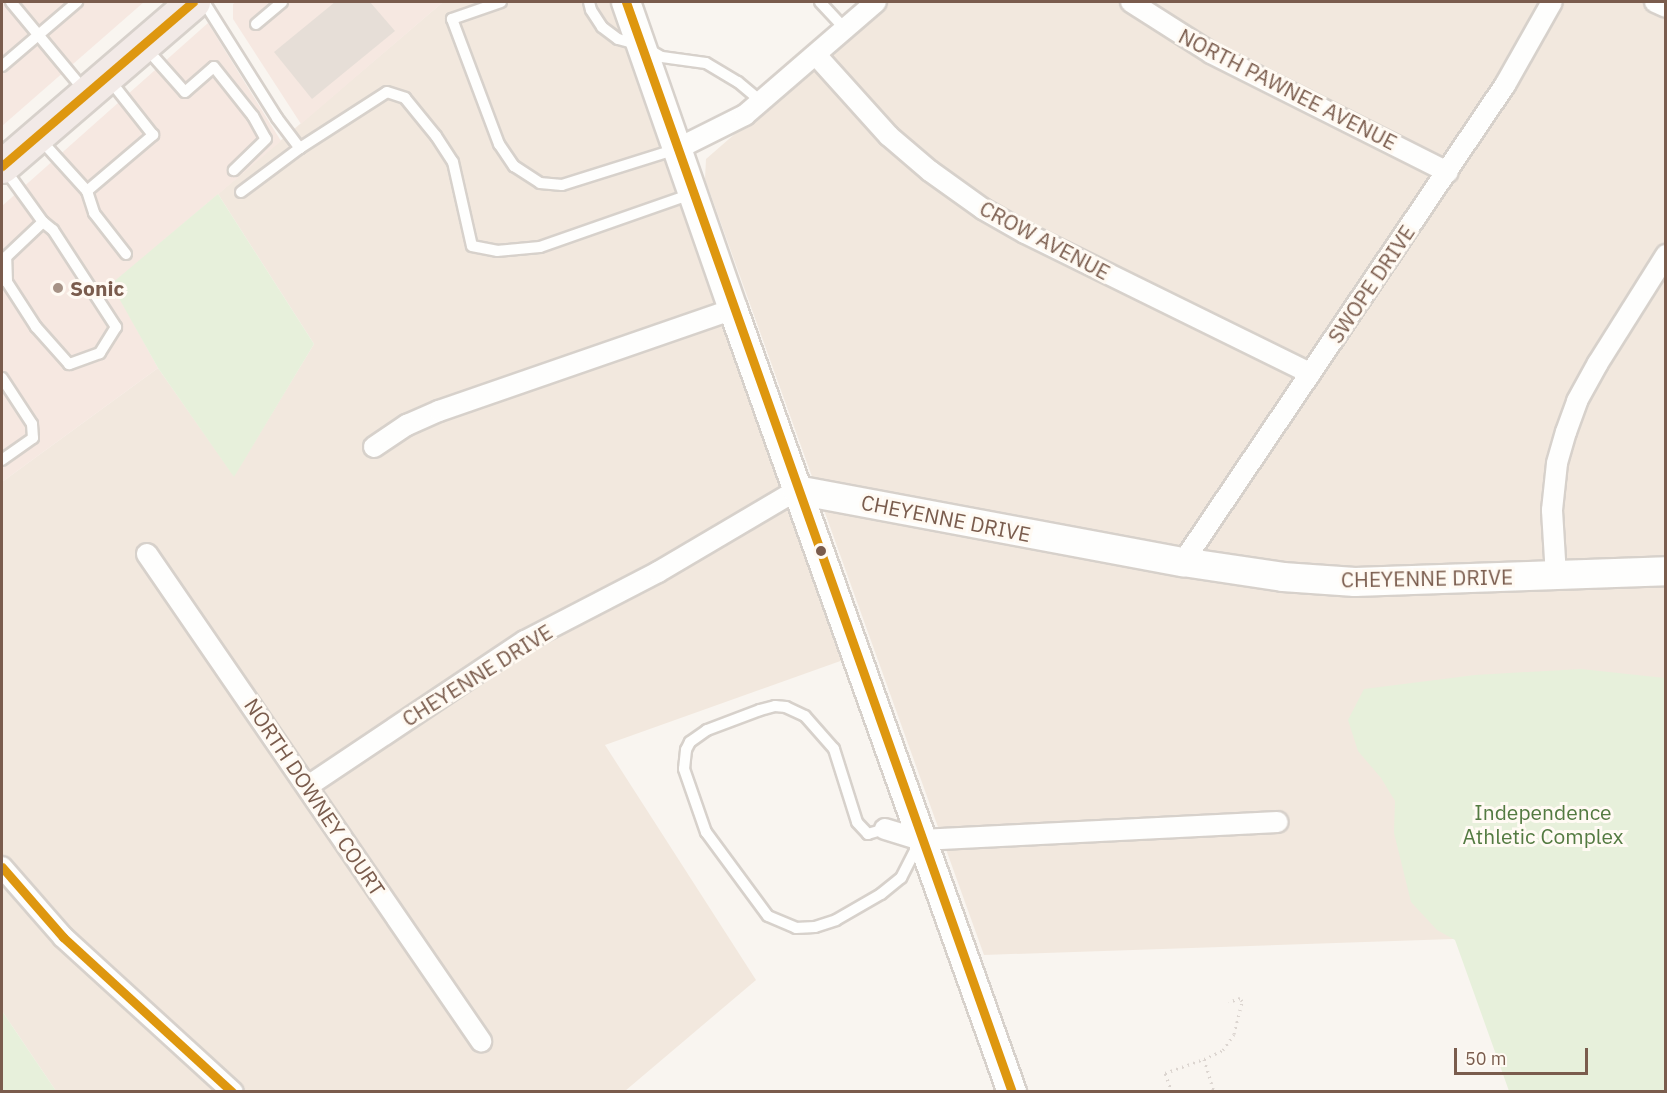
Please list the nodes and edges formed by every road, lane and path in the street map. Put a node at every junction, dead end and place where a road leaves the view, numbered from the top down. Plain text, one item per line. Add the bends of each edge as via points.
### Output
1 (10, 2) edge
2 (77, 2) edge
3 (193, 2) edge
4 (204, 2) edge
5 (282, 2) edge
6 (501, 2) edge
7 (589, 2) edge
8 (626, 2) edge
9 (820, 2) edge
10 (876, 2) edge
11 (1131, 2) edge
12 (1552, 2) edge
13 (1655, 2) edge
14 (1665, 7) edge
15 (256, 24) dead end
16 (845, 29) junction
17 (38, 35) junction
18 (143, 44) junction
19 (641, 45) junction
20 (816, 55) junction
21 (2, 66) edge
22 (96, 84) junction
23 (761, 101) junction
24 (37, 135) junction
25 (300, 148) junction
26 (677, 149) junction
27 (2, 165) edge
28 (234, 170) dead end
29 (1448, 172) junction
30 (87, 191) junction
31 (241, 192) dead end
32 (692, 193) junction
33 (43, 222) junction
34 (126, 254) dead end
35 (1665, 255) edge
36 (733, 309) junction
37 (1310, 373) junction
38 (2, 378) edge
39 (374, 447) dead end
40 (2, 460) edge
41 (797, 490) junction
42 (147, 554) dead end
43 (1183, 562) junction
44 (1665, 571) edge
45 (1556, 576) junction
46 (308, 786) junction
47 (1278, 822) dead end
48 (885, 829) joint
49 (921, 840) junction
50 (2, 867) edge
51 (1229, 1002) dead end
52 (481, 1041) dead end
53 (1204, 1059) junction
54 (1214, 1090) edge
55 (233, 1092) edge
56 (1012, 1092) edge
57 (1172, 1092) edge

1 - 17 lane
2 - 17 lane
3 - 18 highway
4 - 25 lane
5 - 15 lane
6 - 26 lane via 452,19 499,144 514,166 540,183 562,184
7 - 19 lane via 602,27 618,39
8 - 19 street
9 - 16 lane
10 - 16 street
11 - 29 street, NORTH PAWNEE AVENUE via 1211,53
12 - 29 street, SWOPE DRIVE via 1505,85
13 - 14 street
16 - 20 street
17 - 21 lane
17 - 22 lane
18 - 22 highway
18 - 28 lane via 185,92 214,67 253,116 266,139
19 - 23 lane via 662,57 706,63
19 - 26 street
20 - 23 street
20 - 37 street, CROW AVENUE via 889,136 983,209
22 - 24 highway
22 - 30 lane via 153,135
23 - 26 street via 746,115
24 - 27 highway
24 - 30 lane
25 - 31 lane
25 - 32 lane via 387,92 405,98 453,162 472,246 497,251 540,247
26 - 32 street
27 - 33 lane
29 - 37 street, SWOPE DRIVE
30 - 34 lane via 94,213
32 - 36 street
33 - 33 lane via 6,257 7,282 36,327 69,364 100,353 116,327 53,230
35 - 45 street via 1598,363 1566,432 1557,463 1552,510
36 - 39 street via 438,411
36 - 41 street
37 - 43 street, SWOPE DRIVE
38 - 40 lane via 32,424 33,438
41 - 43 street, CHEYENNE DRIVE
41 - 46 street, CHEYENNE DRIVE via 658,572 525,641
41 - 49 street
42 - 46 street, NORTH DOWNEY COURT
43 - 45 street, CHEYENNE DRIVE via 1283,577 1355,582
44 - 45 street, CHEYENNE DRIVE
46 - 52 street, NORTH DOWNEY COURT
47 - 49 street
48 - 49 street
48 - 49 lane via 868,834 857,822 834,749 805,716 786,707 760,710 707,730 690,742 686,750 685,775 706,832 768,916 796,928 836,920 881,894 901,878
49 - 56 street
50 - 55 street via 63,937
51 - 53 path via 1240,998 1242,1001 1234,1034 1223,1050
53 - 54 path
53 - 57 path via 1166,1072

